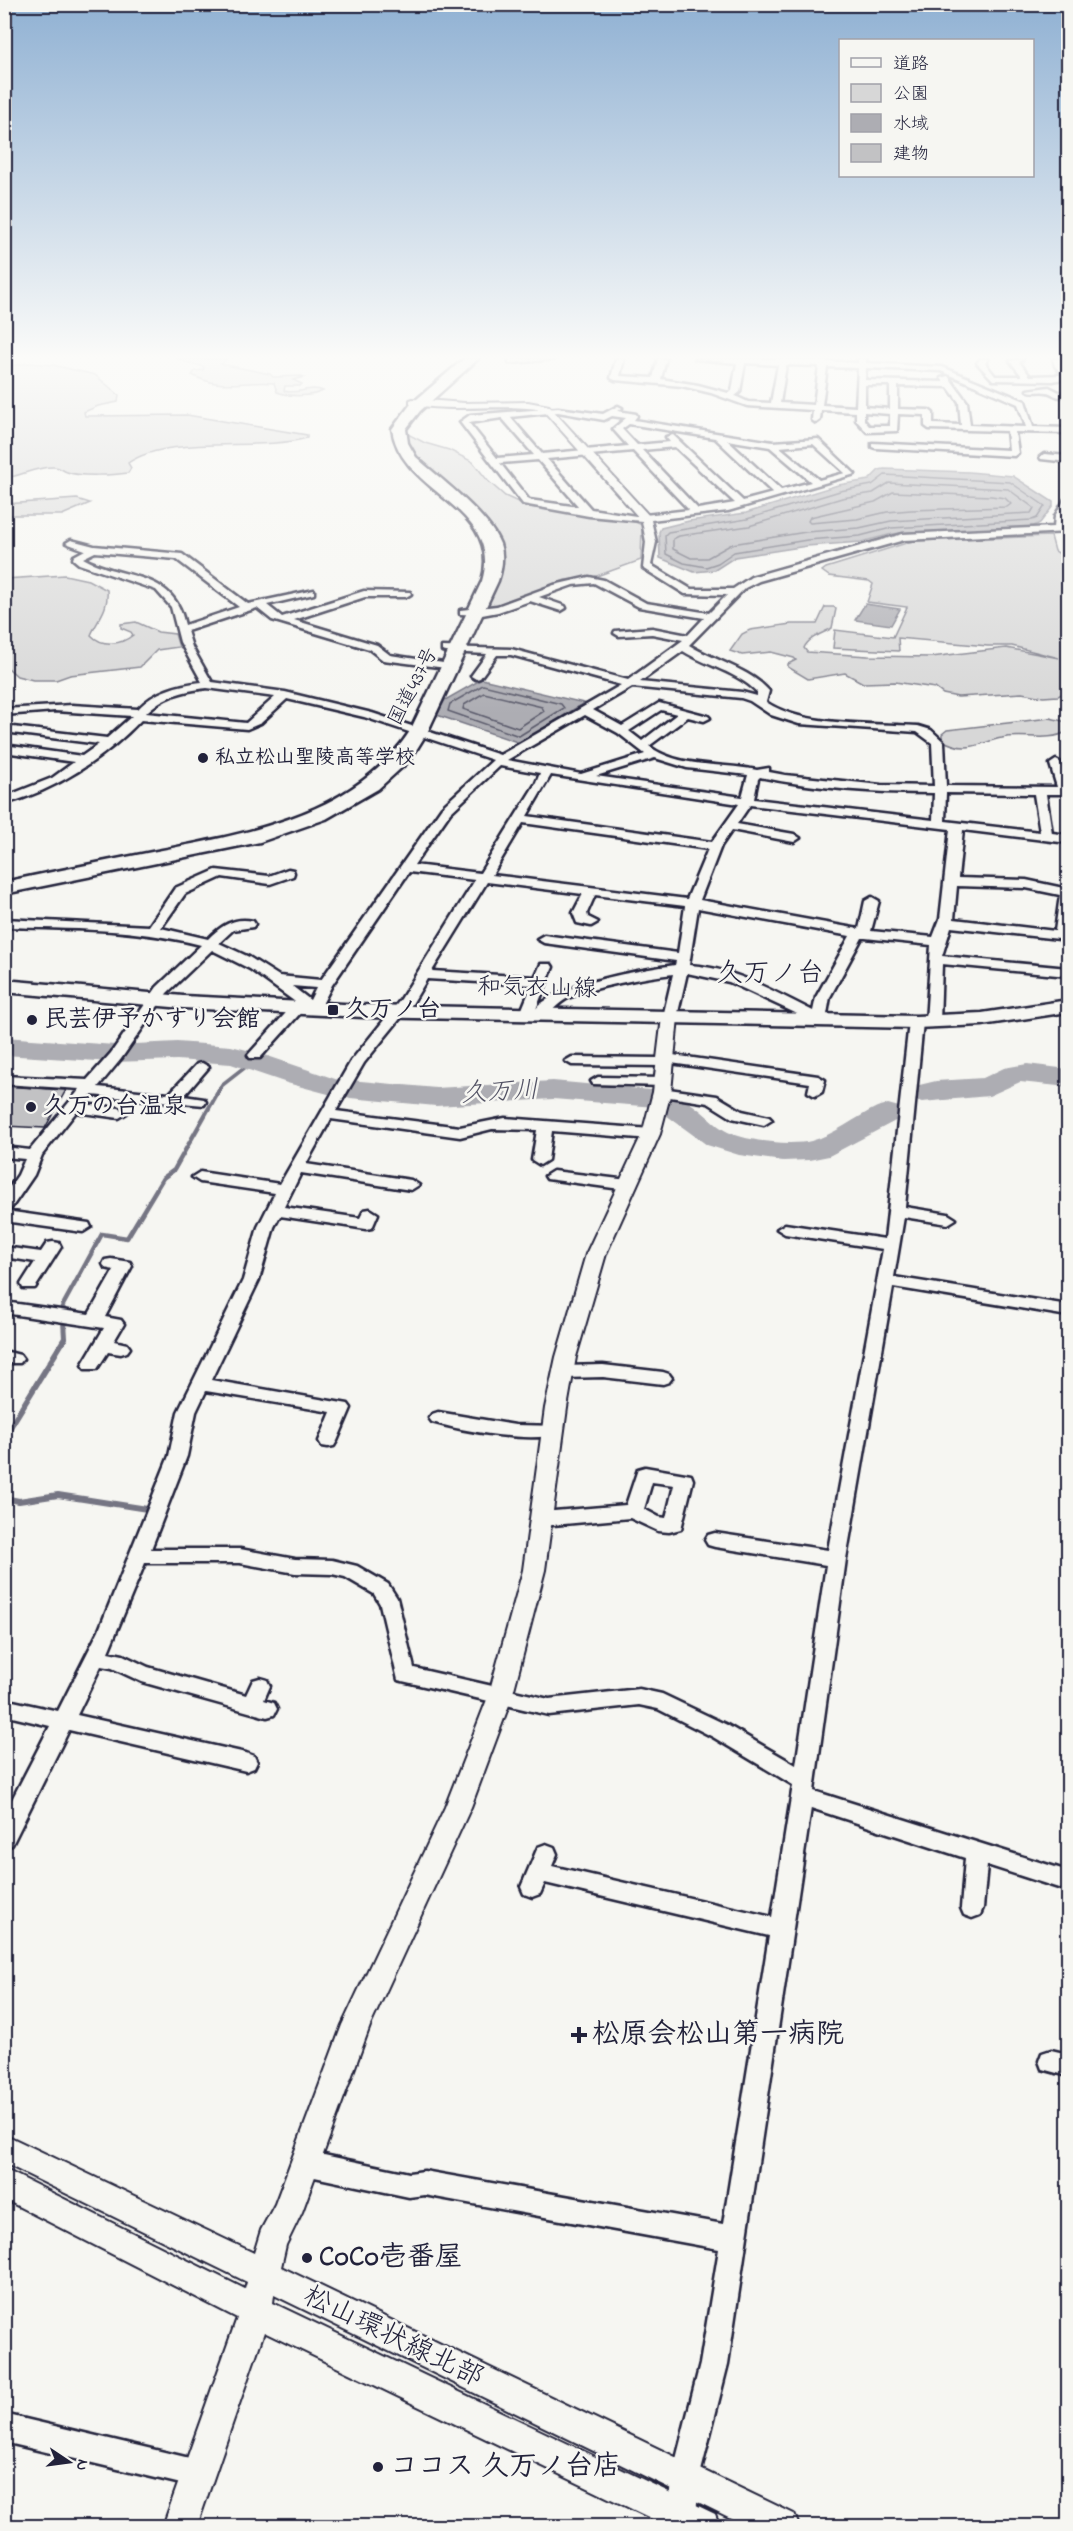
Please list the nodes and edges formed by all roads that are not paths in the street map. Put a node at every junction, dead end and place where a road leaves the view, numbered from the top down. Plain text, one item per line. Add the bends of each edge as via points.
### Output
1 (430, 477) edge
2 (507, 477) edge
3 (558, 477) edge
4 (608, 477) edge
5 (663, 477) edge
6 (713, 477) edge
7 (762, 477) edge
8 (809, 477) edge
9 (843, 477) edge
10 (816, 483) junction
11 (779, 493) junction
12 (1068, 501) edge
13 (741, 504) junction
14 (696, 512) junction
15 (589, 513) junction
16 (645, 518) junction
17 (1064, 529) edge
18 (71, 543) dead end
19 (94, 549) junction
20 (310, 592) dead end
21 (734, 592) junction
22 (406, 594) dead end
23 (531, 598) junction
24 (259, 604) junction
25 (246, 608) junction
26 (561, 608) dead end
27 (469, 612) junction
28 (711, 616) junction
29 (282, 620) junction
30 (182, 629) junction
31 (619, 633) dead end
32 (686, 642) junction
33 (495, 650) junction
34 (448, 658) junction
35 (476, 676) dead end
36 (630, 684) junction
37 (207, 685) junction
38 (48, 694) dead end
39 (285, 696) junction
40 (759, 702) junction
41 (45, 706) junction
42 (585, 710) junction
43 (4, 712) edge
44 (686, 713) junction
45 (139, 715) junction
46 (704, 718) dead end
47 (4, 729) edge
48 (414, 729) junction
49 (622, 731) junction
50 (109, 742) junction
51 (642, 746) junction
52 (4, 748) edge
53 (654, 755) junction
54 (84, 760) junction
55 (499, 761) junction
56 (1056, 764) dead end
57 (775, 768) dead end
58 (546, 772) junction
59 (757, 773) junction
60 (580, 777) junction
61 (1038, 789) junction
62 (940, 790) junction
63 (1066, 791) edge
64 (4, 801) edge
65 (747, 801) junction
66 (519, 819) junction
67 (939, 824) junction
68 (957, 825) junction
69 (730, 826) junction
70 (1046, 836) junction
71 (794, 838) dead end
72 (1068, 839) edge
73 (715, 846) junction
74 (405, 868) junction
75 (288, 873) dead end
76 (483, 877) junction
77 (4, 881) edge
78 (952, 882) junction
79 (4, 888) edge
80 (591, 891) junction
81 (1068, 893) edge
82 (872, 901) dead end
83 (692, 903) junction
84 (591, 922) dead end
85 (946, 922) junction
86 (4, 923) edge
87 (248, 924) dead end
88 (153, 929) junction
89 (861, 933) junction
90 (1065, 936) edge
91 (544, 939) dead end
92 (938, 942) junction
93 (208, 944) junction
94 (935, 959) junction
95 (683, 964) junction
96 (546, 967) dead end
97 (1068, 972) edge
98 (422, 975) junction
99 (273, 979) junction
100 (541, 981) junction
101 (325, 985) junction
102 (4, 986) edge
103 (155, 1000) junction
104 (305, 1008) junction
105 (1066, 1008) edge
106 (398, 1012) junction
107 (533, 1014) junction
108 (670, 1017) junction
109 (819, 1020) junction
110 (924, 1022) junction
111 (255, 1055) dead end
112 (572, 1060) dead end
113 (202, 1067) dead end
114 (758, 1071) junction
115 (664, 1074) junction
116 (4, 1080) edge
117 (598, 1081) dead end
118 (753, 1086) dead end
119 (89, 1087) junction
120 (815, 1092) dead end
121 (173, 1099) junction
122 (199, 1102) dead end
123 (72, 1107) junction
124 (119, 1113) dead end
125 (326, 1114) junction
126 (764, 1120) dead end
127 (545, 1126) junction
128 (651, 1134) junction
129 (4, 1152) edge
130 (34, 1155) junction
131 (540, 1160) dead end
132 (296, 1167) junction
133 (553, 1176) dead end
134 (200, 1177) dead end
135 (411, 1185) dead end
136 (628, 1185) junction
137 (284, 1190) junction
138 (4, 1207) edge
139 (274, 1210) junction
140 (897, 1210) junction
141 (370, 1214) dead end
142 (4, 1216) edge
143 (948, 1219) dead end
144 (83, 1227) dead end
145 (785, 1229) dead end
146 (892, 1245) junction
147 (4, 1252) edge
148 (111, 1264) dead end
149 (886, 1281) junction
150 (29, 1284) dead end
151 (4, 1307) edge
152 (1068, 1311) edge
153 (95, 1320) junction
154 (103, 1345) junction
155 (121, 1348) dead end
156 (92, 1365) dead end
157 (563, 1372) junction
158 (663, 1378) dead end
159 (200, 1384) junction
160 (438, 1418) dead end
161 (553, 1430) junction
162 (328, 1441) dead end
163 (634, 1511) dead end
164 (542, 1519) junction
165 (715, 1540) dead end
166 (139, 1556) junction
167 (836, 1558) junction
168 (95, 1657) junction
169 (261, 1686) dead end
170 (500, 1697) junction
171 (4, 1707) edge
172 (63, 1721) junction
173 (246, 1762) dead end
174 (803, 1788) junction
175 (4, 1838) edge
176 (977, 1851) junction
177 (539, 1871) dead end
178 (1068, 1881) edge
179 (972, 1908) dead end
180 (782, 1929) junction
181 (4, 2148) edge
182 (305, 2163) junction
183 (4, 2183) edge
184 (733, 2240) junction
185 (264, 2275) junction
186 (255, 2311) junction
187 (4, 2428) edge
188 (198, 2474) junction
189 (685, 2479) junction
190 (689, 2523) edge
191 (180, 2526) edge
192 (782, 2526) edge

1 - 27 highway, 国道437号 via 479,523 494,546 494,571
2 - 15 street via 526,502
3 - 15 street
4 - 16 street
5 - 14 street
6 - 13 street
7 - 11 street
8 - 10 street
9 - 10 street
10 - 11 street
11 - 13 street
12 - 17 street via 1058,521
13 - 14 street
14 - 16 street
15 - 16 street
16 - 21 street via 650,526 650,557 646,566 689,592
17 - 21 street via 903,537 755,579
18 - 19 street
19 - 25 street via 178,556
19 - 30 street via 78,559 160,588 175,603
20 - 24 street
21 - 28 street
22 - 29 street via 364,594
23 - 26 street
23 - 27 street via 507,608
23 - 28 street via 569,582 594,580 634,603
24 - 25 street
24 - 29 street
25 - 30 street
27 - 34 highway, 国道437号
28 - 32 street
29 - 34 street via 373,647 387,658
30 - 37 street
31 - 32 street via 652,631
32 - 36 street
32 - 40 street via 705,660 748,678 763,691
33 - 34 street
33 - 35 street
33 - 36 street
34 - 48 highway, 国道437号
36 - 40 street via 742,695
36 - 42 street
37 - 39 street
37 - 45 street via 169,692
38 - 41 street
39 - 45 street via 257,722 247,726
39 - 48 street
40 - 62 street via 781,716 800,721 927,732 939,742
41 - 43 street
41 - 45 street via 89,707
42 - 49 street
42 - 55 street
44 - 46 street
44 - 49 street via 659,706
44 - 51 street
45 - 50 street
47 - 50 street
48 - 55 street
48 - 77 highway, 国道437号 via 360,782 283,821 202,843
48 - 79 highway, 国道437号 via 403,756 381,778 328,810 290,826 206,849
49 - 51 street
50 - 54 street
51 - 53 street
52 - 54 street
53 - 59 street via 687,764
53 - 60 street
54 - 64 street via 56,781
55 - 58 street
55 - 74 street via 446,810
56 - 63 street
57 - 59 street
58 - 60 street
58 - 66 street
59 - 62 street via 864,788
59 - 65 street via 750,782
60 - 65 street
61 - 62 street
61 - 63 street
61 - 70 street
62 - 67 street
65 - 67 street
65 - 69 street
66 - 73 street
66 - 76 street
67 - 68 street
68 - 70 street
68 - 78 street
69 - 71 street
69 - 73 street
70 - 72 street
73 - 83 street
74 - 76 street
74 - 101 street
75 - 88 street via 270,880 221,873 180,891
76 - 80 street
76 - 98 street
78 - 81 street via 1026,884
78 - 85 street
80 - 83 street
80 - 84 street via 580,913 582,920
81 - 90 street
82 - 89 street
83 - 89 street
83 - 95 street
85 - 90 street
85 - 92 street
86 - 88 street
87 - 93 street via 228,927
88 - 93 street
89 - 92 street
89 - 109 street via 823,997
91 - 95 street
92 - 94 street
93 - 99 street via 235,955
93 - 103 street
94 - 97 street
94 - 110 street
95 - 107 street via 576,990
95 - 108 street
95 - 109 street via 735,981
96 - 100 street
98 - 100 street
98 - 106 street
99 - 101 street
99 - 104 street
100 - 107 street
101 - 104 street
102 - 103 main road, 和気衣山線
103 - 104 main road, 和気衣山線
103 - 119 street
104 - 106 main road, 和気衣山線
104 - 111 street
105 - 110 main road, 和気衣山線
106 - 107 main road, 和気衣山線
106 - 125 street via 365,1051
107 - 108 main road, 和気衣山線
108 - 109 main road, 和気衣山線
108 - 115 street
109 - 110 main road, 和気衣山線
110 - 140 street
112 - 115 street
113 - 121 street
114 - 115 street
114 - 118 street
114 - 120 street via 818,1080
115 - 117 street
115 - 126 street via 736,1114
115 - 128 street
116 - 119 street
119 - 121 street
119 - 123 street
121 - 122 street
123 - 124 street
123 - 130 street
125 - 127 street via 460,1132 492,1124
125 - 132 street
127 - 128 street
127 - 131 street
128 - 136 street
129 - 130 street
130 - 138 street via 26,1175
132 - 135 street via 391,1188
132 - 137 street
133 - 136 street
134 - 137 street
136 - 157 street via 596,1254
137 - 139 street
139 - 141 street via 366,1224
139 - 159 street via 251,1280
140 - 143 street
140 - 146 street
142 - 144 street
145 - 146 street
146 - 149 street
147 - 150 street via 50,1252
148 - 153 street via 124,1266
149 - 152 street
149 - 167 street
151 - 153 street
153 - 154 street via 115,1323
154 - 155 street
154 - 156 street
157 - 158 street via 603,1371
157 - 161 street
159 - 162 street via 342,1408
159 - 166 street via 187,1412 180,1450
160 - 161 street via 460,1415 515,1431
161 - 164 street
163 - 164 street
164 - 170 street via 534,1570
165 - 167 street
166 - 168 street
166 - 170 street via 240,1556 350,1571 381,1589 390,1603 405,1674
167 - 174 street
168 - 169 street via 260,1707
168 - 172 street
170 - 174 street via 549,1707 639,1697 662,1702 738,1742
170 - 182 street via 453,1816 356,2025
171 - 172 street
172 - 173 street
172 - 175 street
174 - 176 street
174 - 180 street
176 - 178 street
176 - 179 street
177 - 180 street
180 - 184 street
181 - 185 street, 松山環状線北部
182 - 184 street via 409,2185 424,2183
182 - 185 street via 272,2241
183 - 186 street, 松山環状線北部
184 - 189 street via 714,2364
185 - 186 street
185 - 189 street, 松山環状線北部
186 - 188 street
186 - 190 street, 松山環状線北部
187 - 188 street
188 - 191 street
189 - 190 street
189 - 192 street, 松山環状線北部

